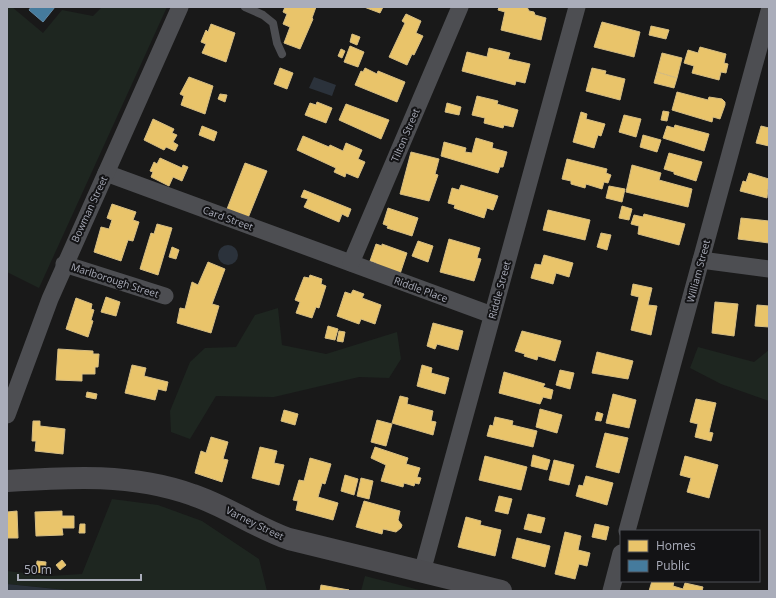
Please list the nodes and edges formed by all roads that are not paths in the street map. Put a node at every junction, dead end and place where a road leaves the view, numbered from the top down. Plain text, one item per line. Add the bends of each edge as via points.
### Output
1 (180, 7) edge
2 (245, 7) edge
3 (460, 7) edge
4 (577, 7) edge
5 (769, 11) edge
6 (282, 54) dead end
7 (106, 173) junction
8 (701, 260) junction
9 (351, 263) junction
10 (64, 264) junction
11 (769, 269) edge
12 (165, 296) dead end
13 (492, 315) junction
14 (7, 415) edge
15 (7, 481) edge
16 (627, 530) edge
17 (620, 556) edge
18 (422, 572) junction
19 (501, 591) edge
20 (610, 591) edge

1 - 7 street, Bowman Street
2 - 6 lane via 273,23 277,44
3 - 9 street, Tilton Street
4 - 13 street, Riddle Street
5 - 8 street, William Street
7 - 9 street, Card Street
7 - 10 street, Bowman Street
8 - 11 street
8 - 16 street, William Street
9 - 13 street, Riddle Place
10 - 12 street, Marlborough Street
10 - 14 street, Bowman Street
13 - 18 street, Riddle Street
15 - 18 main road, Varney Street via 104,477 155,484 212,502 270,533
17 - 20 street
18 - 19 main road, Varney Street

